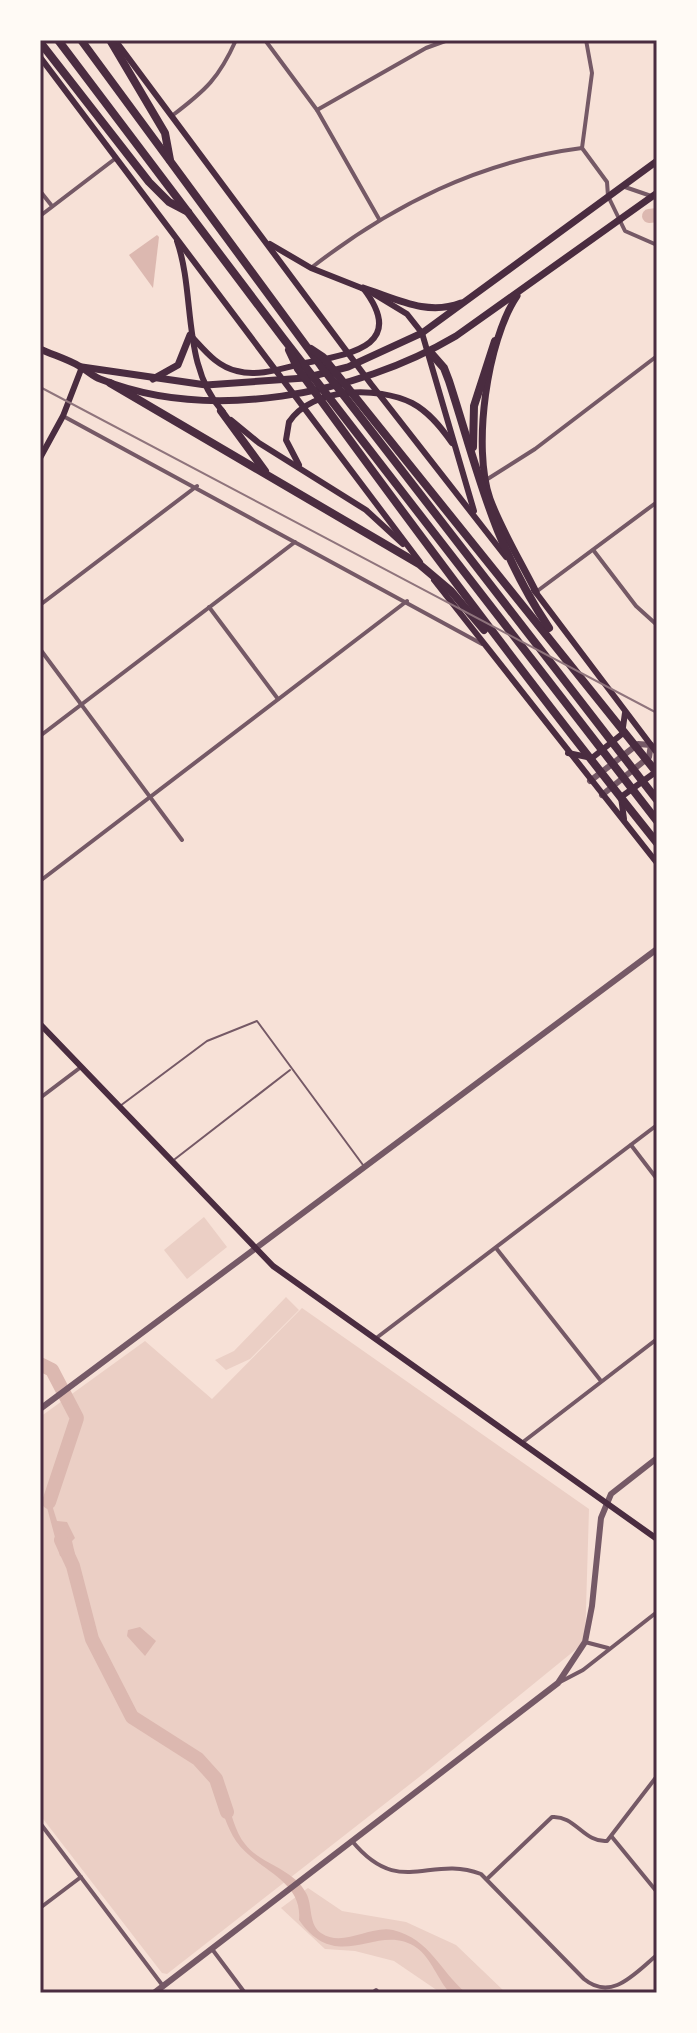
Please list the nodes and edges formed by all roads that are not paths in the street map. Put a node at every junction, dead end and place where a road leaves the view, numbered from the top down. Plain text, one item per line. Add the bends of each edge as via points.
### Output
1 (58, 40) edge
2 (81, 40) edge
3 (112, 40) edge
4 (236, 40) edge
5 (265, 40) edge
6 (448, 40) edge
7 (586, 40) edge
8 (40, 42) edge
9 (40, 57) edge
10 (317, 110) junction
11 (173, 115) junction
12 (582, 148) junction
13 (116, 158) junction
14 (170, 161) junction
15 (657, 161) edge
16 (622, 186) junction
17 (40, 191) edge
18 (608, 196) junction
19 (655, 196) edge
20 (52, 206) junction
21 (189, 213) junction
22 (40, 216) edge
23 (379, 219) junction
24 (620, 221) junction
25 (175, 234) junction
26 (264, 239) junction
27 (657, 245) edge
28 (311, 268) junction
29 (537, 280) junction
30 (363, 288) junction
31 (474, 297) junction
32 (422, 333) junction
33 (190, 335) junction
34 (283, 338) junction
35 (495, 341) junction
36 (304, 343) junction
37 (40, 349) edge
38 (430, 352) junction
39 (657, 356) edge
40 (82, 367) junction
41 (152, 379) junction
42 (110, 383) junction
43 (206, 385) junction
44 (212, 399) junction
45 (221, 411) junction
46 (63, 416) junction
47 (454, 446) junction
48 (40, 458) edge
49 (299, 466) junction
50 (474, 468) junction
51 (268, 476) junction
52 (482, 482) junction
53 (197, 486) junction
54 (657, 502) edge
55 (476, 518) junction
56 (295, 542) junction
57 (594, 550) junction
58 (413, 553) junction
59 (536, 592) junction
60 (407, 601) junction
61 (40, 605) edge
62 (209, 607) junction
63 (657, 625) edge
64 (488, 647) junction
65 (40, 649) edge
66 (576, 668) junction
67 (528, 681) junction
68 (278, 699) junction
69 (82, 705) junction
70 (624, 710) junction
71 (40, 736) edge
72 (651, 745) junction
73 (568, 753) junction
74 (657, 753) edge
75 (657, 772) edge
76 (590, 781) junction
77 (602, 795) junction
78 (150, 798) junction
79 (657, 800) edge
80 (657, 821) edge
81 (625, 824) junction
82 (182, 840) dead end
83 (657, 843) edge
84 (657, 863) edge
85 (40, 881) edge
86 (657, 949) edge
87 (40, 1024) edge
88 (81, 1067) junction
89 (292, 1069) junction
90 (40, 1098) edge
91 (119, 1107) junction
92 (657, 1125) edge
93 (631, 1145) junction
94 (171, 1162) junction
95 (366, 1169) junction
96 (657, 1179) edge
97 (496, 1248) junction
98 (254, 1249) junction
99 (375, 1339) junction
100 (657, 1339) edge
101 (601, 1381) junction
102 (40, 1409) edge
103 (521, 1444) junction
104 (657, 1458) edge
105 (606, 1504) junction
106 (657, 1539) edge
107 (657, 1612) edge
108 (585, 1642) junction
109 (608, 1648) junction
110 (558, 1683) junction
111 (657, 1776) edge
112 (40, 1823) edge
113 (612, 1837) junction
114 (352, 1841) junction
115 (81, 1877) junction
116 (488, 1879) junction
117 (657, 1892) edge
118 (40, 1908) edge
119 (212, 1949) junction
120 (657, 1955) edge
121 (163, 1986) junction
122 (154, 1993) edge
123 (245, 1993) edge

1 - 21 highway
2 - 14 highway
3 - 11 main road
3 - 14 highway via 165,133
4 - 11 street via 220,74
5 - 10 street
6 - 10 street
7 - 12 street via 592,73
8 - 21 highway via 149,182
9 - 13 main road
10 - 23 street
11 - 26 main road
12 - 18 street via 607,182
12 - 23 street via 535,154 483,170
13 - 20 street
13 - 25 main road
14 - 36 highway
15 - 16 main road
16 - 18 main road
16 - 19 street
17 - 20 street
18 - 24 street
18 - 31 main road
19 - 24 main road
20 - 22 street
21 - 34 highway
23 - 28 street
24 - 27 street via 625,231
24 - 29 main road
25 - 33 main road via 187,268
25 - 58 main road
26 - 28 main road
26 - 55 main road
28 - 30 main road
29 - 35 main road via 506,312
29 - 38 main road
30 - 31 main road via 428,310
30 - 32 main road via 407,314
30 - 33 main road via 380,314 378,330 363,348 340,356 240,372 220,364
31 - 32 main road
32 - 38 main road
32 - 43 main road via 379,355 305,378
33 - 41 main road via 178,365
33 - 43 main road
34 - 67 highway via 298,369
34 - 80 highway
35 - 50 highway via 474,406
35 - 52 main road
36 - 66 highway via 323,357
36 - 79 highway
37 - 40 main road
38 - 44 main road via 301,393
38 - 47 main road
38 - 50 highway via 449,381
39 - 52 street via 535,449
40 - 41 main road
40 - 42 main road
40 - 46 main road
41 - 43 main road
42 - 44 main road
42 - 51 highway
43 - 44 main road
44 - 45 main road
45 - 49 main road via 259,443
45 - 51 highway
46 - 48 main road
46 - 53 street
47 - 49 main road via 432,417 414,404 374,393 338,395 298,412 289,422 286,440
47 - 55 main road
49 - 58 main road via 366,510
50 - 52 highway
51 - 67 highway via 438,578
52 - 59 main road
52 - 66 highway via 518,579
53 - 56 street
53 - 61 street
54 - 57 street
55 - 59 main road
56 - 60 street
56 - 62 street
57 - 59 street
57 - 63 street
58 - 64 main road
59 - 70 main road
60 - 64 street
60 - 68 street
62 - 68 street
62 - 69 street
64 - 73 main road
65 - 69 street
66 - 75 highway
67 - 83 highway
68 - 78 street
69 - 71 street
69 - 78 street
70 - 72 main road
70 - 73 main road via 622,734 592,758
72 - 74 main road
72 - 76 street via 638,744
72 - 77 street via 649,757
73 - 76 main road
75 - 81 main road via 621,797
76 - 77 main road
77 - 81 main road
78 - 82 street
78 - 85 street
81 - 84 main road
86 - 95 street
87 - 88 main road
88 - 90 street
88 - 91 main road
89 - 91 lane via 257,1021 207,1041
89 - 94 lane
89 - 95 lane
91 - 94 main road
92 - 93 street
93 - 96 street
93 - 97 street
94 - 98 main road
95 - 98 street
97 - 99 street
97 - 101 street
98 - 99 main road
98 - 102 street
99 - 103 main road
100 - 101 street
101 - 103 street
103 - 105 main road
104 - 105 street via 611,1494
105 - 106 main road
105 - 108 street
107 - 109 street
108 - 109 street
108 - 110 street
109 - 110 street
110 - 114 street
111 - 113 street
112 - 115 street
113 - 116 street via 597,1841 568,1819 552,1817
113 - 117 street
114 - 116 street via 373,1863 391,1871 466,1870
114 - 119 street
115 - 118 street
115 - 121 street
116 - 120 street via 584,1979 604,1989 622,1983
119 - 121 street
119 - 123 street
121 - 122 street

